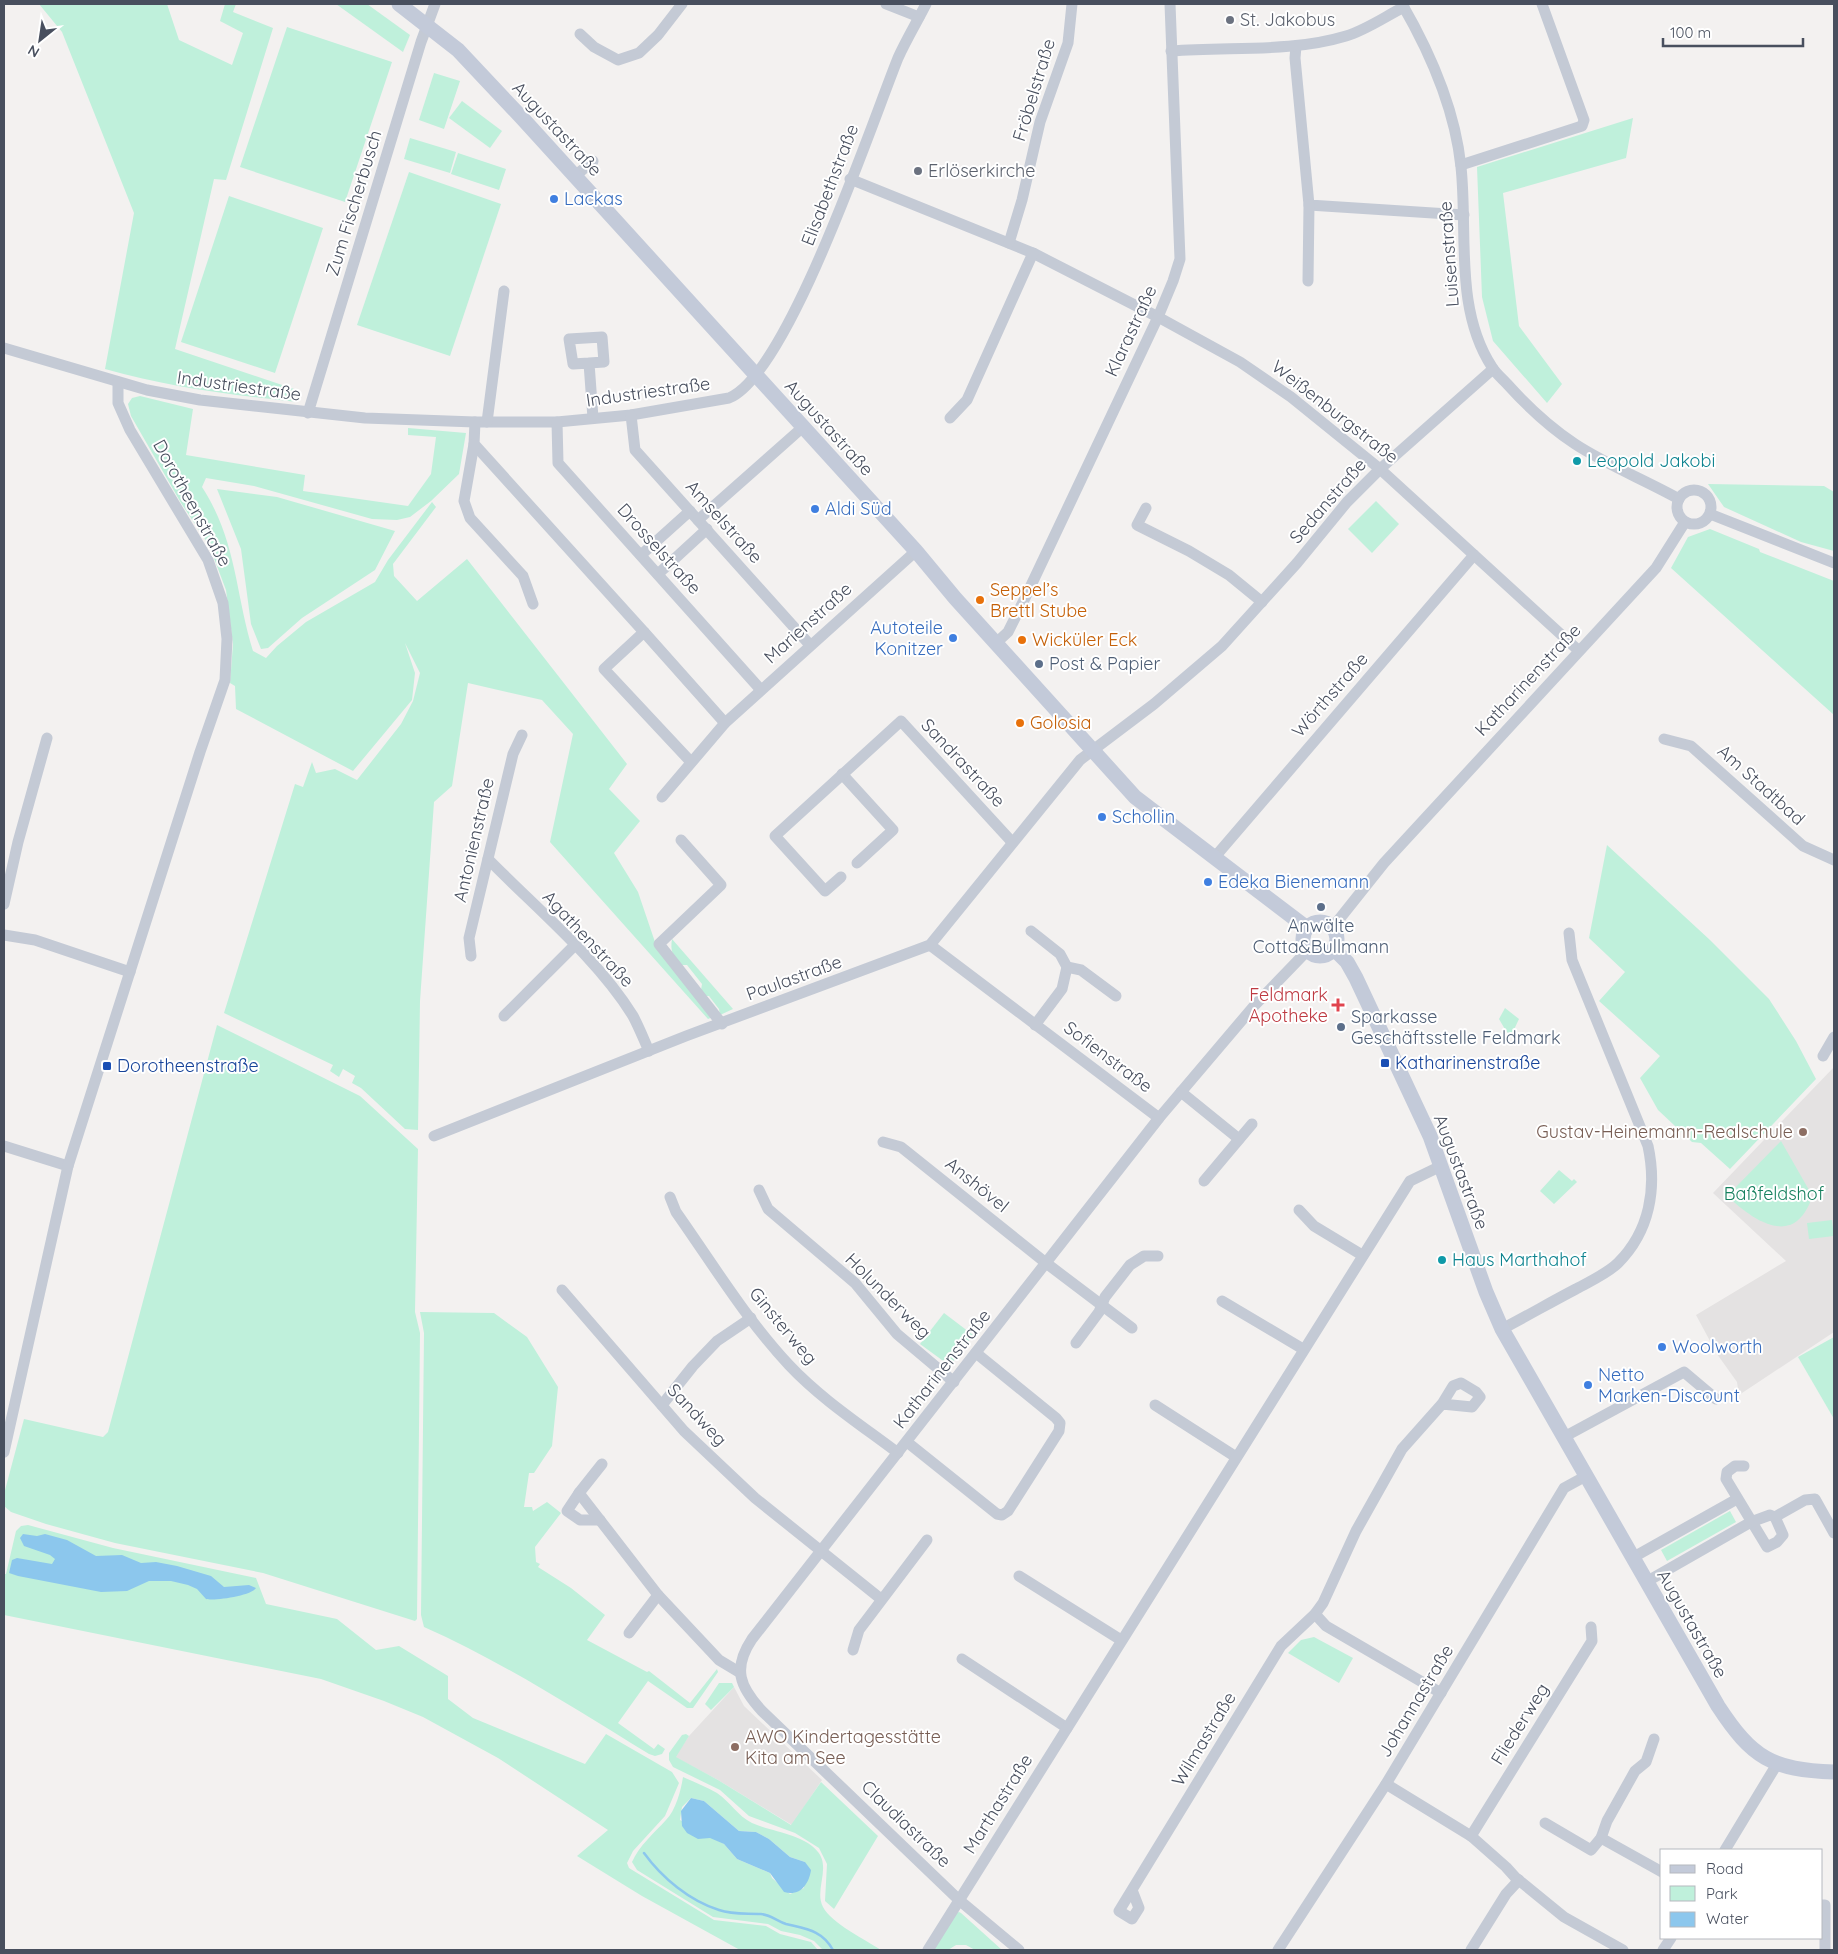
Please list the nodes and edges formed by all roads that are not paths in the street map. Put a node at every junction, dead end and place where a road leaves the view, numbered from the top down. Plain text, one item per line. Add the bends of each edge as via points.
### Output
1 (399, 4) edge
2 (435, 4) edge
3 (682, 4) edge
4 (886, 4) edge
5 (926, 4) edge
6 (1072, 4) edge
7 (1170, 4) edge
8 (1542, 4) edge
9 (1403, 5) edge
10 (919, 17) junction
11 (427, 24) junction
12 (580, 34) dead end
13 (1296, 46) junction
14 (1172, 51) junction
15 (593, 161) dead end
16 (1461, 165) junction
17 (576, 176) junction
18 (850, 179) junction
19 (1309, 205) junction
20 (1464, 214) junction
21 (1009, 243) junction
22 (1033, 253) junction
23 (1308, 281) dead end
24 (504, 291) dead end
25 (1158, 317) junction
26 (4, 348) edge
27 (589, 363) dead end
28 (1493, 369) junction
29 (756, 375) junction
30 (118, 382) junction
31 (308, 413) junction
32 (631, 415) junction
33 (592, 418) junction
34 (950, 418) dead end
35 (481, 422) junction
36 (557, 422) junction
37 (803, 427) junction
38 (474, 444) junction
39 (1380, 468) junction
40 (1679, 499) junction
41 (1146, 508) dead end
42 (690, 511) junction
43 (1710, 514) junction
44 (698, 520) junction
45 (1686, 522) junction
46 (707, 529) junction
47 (916, 551) junction
48 (641, 555) junction
49 (1474, 555) junction
50 (1834, 563) edge
51 (658, 574) junction
52 (1262, 602) junction
53 (533, 604) dead end
54 (644, 632) junction
55 (996, 643) junction
56 (810, 644) junction
57 (1578, 650) junction
58 (760, 690) junction
59 (725, 722) junction
60 (522, 735) dead end
61 (47, 738) dead end
62 (1664, 739) dead end
63 (1091, 750) junction
64 (691, 762) junction
65 (842, 774) junction
66 (662, 797) dead end
67 (681, 840) dead end
68 (1012, 842) junction
69 (1214, 858) junction
70 (488, 859) junction
71 (1834, 860) edge
72 (857, 863) dead end
73 (841, 877) dead end
74 (4, 904) edge
75 (1333, 926) junction
76 (1307, 928) junction
77 (1031, 932) dead end
78 (1570, 933) dead end
79 (4, 934) edge
80 (930, 945) junction
81 (574, 946) junction
82 (1308, 950) junction
83 (1334, 950) junction
84 (471, 956) dead end
85 (1067, 967) junction
86 (130, 972) junction
87 (1116, 996) dead end
88 (504, 1016) dead end
89 (722, 1024) junction
90 (1036, 1025) junction
91 (1834, 1037) edge
92 (649, 1051) junction
93 (1823, 1056) dead end
94 (1181, 1092) junction
95 (1159, 1118) junction
96 (1252, 1124) dead end
97 (434, 1136) dead end
98 (1239, 1139) junction
99 (883, 1142) dead end
100 (4, 1146) edge
101 (68, 1166) junction
102 (1441, 1166) junction
103 (1204, 1181) dead end
104 (759, 1190) dead end
105 (670, 1197) dead end
106 (1298, 1210) dead end
107 (1362, 1255) junction
108 (1158, 1256) dead end
109 (1046, 1263) junction
110 (562, 1290) dead end
111 (1222, 1301) dead end
112 (1103, 1304) junction
113 (751, 1318) junction
114 (1132, 1328) dead end
115 (1502, 1329) junction
116 (1076, 1343) dead end
117 (1303, 1348) junction
118 (976, 1353) junction
119 (954, 1382) junction
120 (1716, 1399) dead end
121 (1442, 1404) dead end
122 (662, 1405) junction
123 (1155, 1405) dead end
124 (1564, 1437) junction
125 (907, 1442) junction
126 (4, 1452) edge
127 (898, 1453) junction
128 (1236, 1457) junction
129 (602, 1464) dead end
130 (1744, 1466) dead end
131 (1586, 1476) junction
132 (579, 1493) junction
133 (1737, 1500) junction
134 (1775, 1516) junction
135 (600, 1520) junction
136 (1751, 1522) junction
137 (1834, 1533) edge
138 (927, 1540) dead end
139 (820, 1552) junction
140 (1632, 1558) junction
141 (1019, 1576) dead end
142 (1646, 1582) junction
143 (658, 1595) junction
144 (881, 1599) junction
145 (1315, 1614) junction
146 (1592, 1627) dead end
147 (629, 1632) dead end
148 (1121, 1640) junction
149 (853, 1650) dead end
150 (962, 1659) dead end
151 (739, 1672) junction
152 (1441, 1693) junction
153 (1067, 1728) junction
154 (1654, 1739) dead end
155 (1777, 1764) junction
156 (1834, 1772) edge
157 (1386, 1784) junction
158 (1545, 1823) dead end
159 (1471, 1836) junction
160 (1602, 1838) junction
161 (1726, 1849) edge
162 (1660, 1871) edge
163 (1519, 1880) junction
164 (1132, 1890) dead end
165 (959, 1900) junction
166 (1827, 1904) edge
167 (1670, 1939) edge
168 (928, 1950) edge
169 (1019, 1950) edge
170 (1278, 1950) edge
171 (1471, 1950) edge
172 (1623, 1950) edge
173 (1663, 1950) edge
174 (1825, 1950) edge

1 - 11 main road, Augustastraße
2 - 11 street, Zum Fischerbusch
3 - 12 street via 639,54 618,60
4 - 10 street
5 - 10 street, Elisabethstraße
6 - 21 street, Fröbelstraße via 1068,44 1040,122
7 - 14 street, Klarastraße
8 - 16 street via 1584,120 1582,126
9 - 13 street via 1348,36
9 - 16 street, Luisenstraße via 1425,43 1446,97
10 - 18 street, Elisabethstraße via 899,56
11 - 17 main road, Augustastraße via 458,50
11 - 31 street, Zum Fischerbusch
13 - 14 street
13 - 19 street
14 - 25 street, Klarastraße via 1180,259
15 - 17 street
16 - 20 street, Luisenstraße
17 - 29 main road, Augustastraße
18 - 21 street, Weißenburgstraße
18 - 29 street, Elisabethstraße via 810,280
19 - 20 street
19 - 23 street
20 - 28 street, Luisenstraße via 1470,311 1482,350
21 - 22 street, Weißenburgstraße
22 - 25 street, Weißenburgstraße
22 - 34 street via 967,400
24 - 35 street
25 - 39 street, Weißenburgstraße via 1221,350 1280,389
25 - 55 street, Klarastraße via 1012,625
26 - 30 street, Industriestraße
27 - 33 street
28 - 39 street, Sedanstraße
28 - 40 street, Luisenstraße via 1523,401 1576,444
29 - 32 street, Industriestraße via 739,394 729,398
29 - 37 main road, Augustastraße
30 - 31 street, Industriestraße via 200,400
30 - 86 street, Dorotheenstraße via 118,403 130,430 208,560 223,603 227,639 225,680
31 - 35 street, Industriestraße
32 - 33 street, Industriestraße
32 - 42 street, Amselstraße via 635,450
33 - 36 street, Industriestraße
35 - 36 street, Industriestraße
35 - 38 street
36 - 48 street, Drosselstraße via 558,463
37 - 44 street
37 - 47 main road, Augustastraße
38 - 53 street via 464,501 470,518 522,576
38 - 54 street
39 - 49 street, Weißenburgstraße
39 - 52 street, Sedanstraße
40 - 43 street via 1687,491 1699,490 1709,497
40 - 45 street via 1678,514
41 - 52 street via 1137,525 1229,575
42 - 44 street, Amselstraße
42 - 48 street
43 - 45 street via 1697,524
43 - 50 street
44 - 46 street, Amselstraße
45 - 57 street, Katharinenstraße via 1656,568
46 - 51 street
46 - 56 street, Amselstraße
47 - 55 main road, Augustastraße
47 - 56 street, Marienstraße
48 - 51 street, Drosselstraße
49 - 57 street, Weißenburgstraße
49 - 69 street, Wörthstraße
51 - 58 street, Drosselstraße
52 - 63 street, Sedanstraße via 1192,674
54 - 59 street
54 - 64 street via 604,668
55 - 63 main road, Augustastraße
56 - 58 street, Marienstraße
57 - 75 street, Katharinenstraße via 1384,863
58 - 59 street, Marienstraße
59 - 64 street, Marienstraße
60 - 70 street, Antonienstraße via 513,754
61 - 74 street
62 - 71 street, Am Stadtbad via 1691,746 1803,846
63 - 68 street
63 - 69 main road, Augustastraße via 1134,797
64 - 66 street, Marienstraße
65 - 68 street, Sandrastraße via 901,722
65 - 72 street via 893,830
65 - 73 street, Sandrastraße via 775,836 825,891
67 - 89 street via 721,885 660,944
68 - 80 street
69 - 76 main road, Augustastraße
70 - 81 street, Agathenstraße
70 - 84 street, Antonienstraße via 469,938
75 - 76 main road via 1316,922
75 - 83 main road via 1338,940
76 - 82 main road via 1303,940
77 - 85 street via 1060,954
78 - 115 street via 1572,960 1648,1146 1652,1165 1651,1197 1642,1229 1618,1263 1599,1277
79 - 86 street via 35,940
80 - 89 street, Paulastraße
80 - 90 street, Sofienstraße
81 - 88 street
81 - 92 street, Agathenstraße via 634,1018
82 - 83 main road via 1324,955
82 - 94 street, Katharinenstraße via 1254,1006
83 - 102 main road, Augustastraße via 1356,978
85 - 87 street via 1081,970
85 - 90 street, Sofienstraße via 1062,989
86 - 101 street, Dorotheenstraße
89 - 92 street, Paulastraße
90 - 95 street, Sofienstraße
91 - 93 street
92 - 97 street, Paulastraße
94 - 95 street, Katharinenstraße
94 - 98 street
95 - 109 street, Katharinenstraße
96 - 98 street
98 - 103 street
99 - 109 street, Anshövel via 901,1147
100 - 101 street
101 - 126 street, Dorotheenstraße
102 - 107 street, Marthastraße via 1410,1181
102 - 115 main road, Augustastraße
104 - 119 street, Holunderweg via 768,1209 855,1284 897,1334
105 - 113 street, Ginsterweg via 676,1212
106 - 107 street via 1314,1226
107 - 117 street, Marthastraße
108 - 112 street via 1144,1256 1130,1266
109 - 112 street, Anshövel
109 - 118 street, Katharinenstraße
110 - 122 street, Sandweg
111 - 117 street
112 - 114 street, Anshövel
112 - 116 street
113 - 122 street via 718,1341
113 - 127 street, Ginsterweg via 789,1365 830,1402
115 - 124 main road, Augustastraße
117 - 128 street, Marthastraße
118 - 119 street, Katharinenstraße
118 - 125 street via 1060,1423 1059,1431 1008,1511 997,1514
119 - 125 street, Katharinenstraße
120 - 124 street via 1684,1372
121 - 145 street, Wilmastraße via 1402,1449 1376,1492 1328,1594
122 - 139 street, Sandweg via 684,1431 755,1498
123 - 128 street
124 - 131 main road, Augustastraße
125 - 127 street, Katharinenstraße
127 - 139 street, Katharinenstraße
128 - 148 street, Marthastraße
129 - 132 street
130 - 133 street via 1735,1466 1727,1472 1726,1478
131 - 140 main road, Augustastraße
131 - 152 street, Johannastraße via 1564,1488
132 - 135 street
132 - 135 street via 567,1511 580,1520
133 - 136 street
133 - 140 street
134 - 136 street
134 - 136 street via 1783,1536 1767,1547
134 - 137 street via 1805,1500 1815,1499
135 - 143 street
136 - 142 street
138 - 144 street
139 - 144 street, Sandweg
139 - 151 street, Katharinenstraße via 745,1650
140 - 142 main road, Augustastraße
141 - 148 street
142 - 155 main road, Augustastraße via 1732,1728 1755,1752
143 - 147 street
143 - 151 street via 719,1660
144 - 149 street via 859,1630
145 - 152 street via 1326,1626
145 - 164 street, Wilmastraße via 1281,1646
146 - 159 street, Fliederweg via 1592,1641
148 - 153 street, Marthastraße
150 - 153 street
151 - 165 street, Claudiastraße via 750,1697 762,1711
152 - 157 street, Johannastraße
153 - 165 street, Marthastraße
154 - 160 street via 1646,1762 1635,1771 1607,1821
155 - 156 main road, Augustastraße via 1805,1771
155 - 161 street
157 - 159 street
157 - 170 street, Johannastraße
158 - 160 street via 1591,1850
159 - 163 street
160 - 162 street
163 - 171 street via 1506,1894
163 - 172 street via 1564,1916
165 - 168 street, Marthastraße
165 - 169 street, Claudiastraße
166 - 174 street
167 - 173 street

